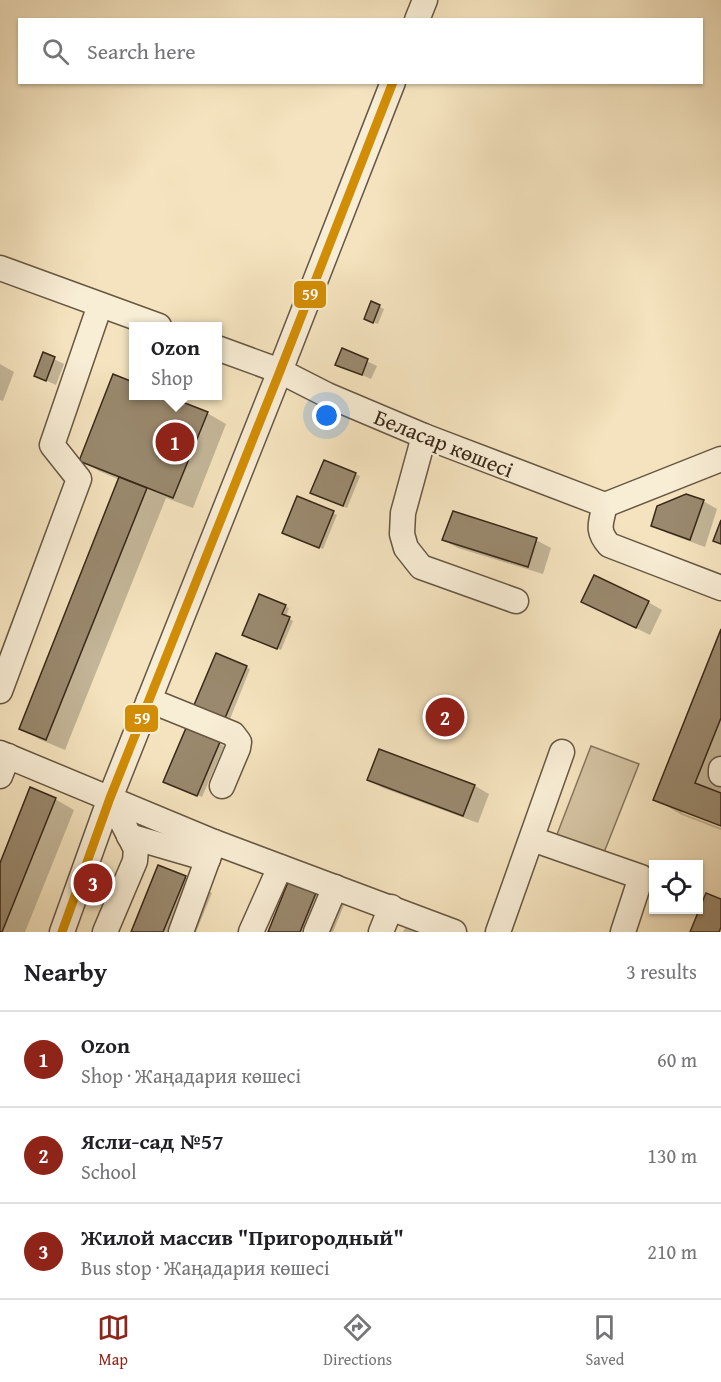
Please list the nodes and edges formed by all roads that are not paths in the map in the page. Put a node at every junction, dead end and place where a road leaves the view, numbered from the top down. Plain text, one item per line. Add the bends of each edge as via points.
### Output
1 (425, 0) edge
2 (418, 18) edge
3 (392, 84) edge
4 (0, 268) edge
5 (100, 305) junction
6 (146, 322) edge
7 (222, 350) edge
8 (280, 371) junction
9 (424, 436) junction
10 (721, 459) edge
11 (606, 505) junction
12 (721, 588) edge
13 (516, 601) dead end
14 (0, 691) edge
15 (149, 700) junction
16 (562, 752) dead end
17 (3, 762) edge
18 (721, 769) edge
19 (721, 774) edge
20 (222, 786) dead end
21 (110, 798) junction
22 (129, 836) junction
23 (532, 839) junction
24 (211, 850) junction
25 (280, 867) junction
26 (335, 887) junction
27 (391, 907) junction
28 (62, 932) edge
29 (105, 932) edge
30 (181, 932) edge
31 (251, 932) edge
32 (316, 932) edge
33 (381, 932) edge
34 (453, 932) edge
35 (498, 932) edge
36 (623, 932) edge

1 - 2 street
3 - 8 street
4 - 5 street
5 - 6 street
5 - 14 street via 52,445 79,479
7 - 8 street, Беласар көшесі
8 - 9 street, Беласар көшесі
8 - 15 street
9 - 11 street, Беласар көшесі
9 - 13 street via 403,513 406,548 421,567
10 - 11 street
11 - 12 street via 600,528 609,545
15 - 20 street via 233,734 238,748
15 - 21 street
16 - 23 street
17 - 21 street
18 - 19 street
21 - 22 street
21 - 24 street
21 - 28 street
22 - 24 street
22 - 29 street via 136,849 135,861
23 - 35 street
23 - 36 street via 641,877
24 - 25 street
24 - 30 street
25 - 26 street
25 - 31 street
26 - 27 street
26 - 32 street
27 - 33 street
27 - 34 street

